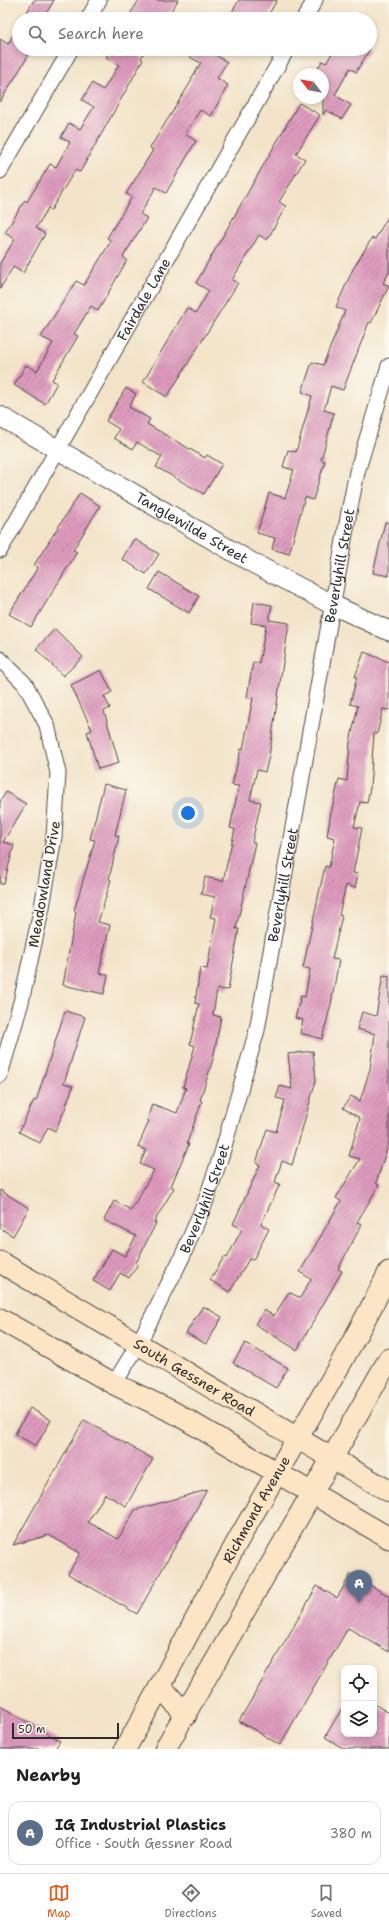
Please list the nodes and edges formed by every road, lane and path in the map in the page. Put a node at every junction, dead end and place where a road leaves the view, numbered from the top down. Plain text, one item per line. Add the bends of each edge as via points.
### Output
1 (99, 0) edge
2 (315, 0) edge
3 (92, 12) edge
4 (308, 12) edge
5 (67, 56) edge
6 (283, 56) edge
7 (0, 171) edge
8 (389, 366) edge
9 (0, 416) edge
10 (57, 450) junction
11 (0, 550) edge
12 (331, 604) junction
13 (389, 631) edge
14 (0, 659) edge
15 (0, 1075) edge
16 (0, 1262) edge
17 (389, 1272) edge
18 (0, 1319) edge
19 (139, 1343) junction
20 (389, 1359) edge
21 (114, 1384) junction
22 (297, 1438) junction
23 (332, 1459) junction
24 (277, 1473) junction
25 (389, 1491) edge
26 (312, 1492) junction
27 (389, 1538) edge
28 (161, 1687) junction
29 (186, 1715) junction
30 (125, 1749) edge
31 (165, 1749) edge

1 - 3 street
2 - 4 street
5 - 7 street
6 - 10 street, Fairdale Lane
8 - 12 street, Beverlyhill Street via 357,472
9 - 10 street, Tanglewilde Street
10 - 11 street, Fairdale Lane
10 - 12 street, Tanglewilde Street via 251,562
12 - 13 street, Tanglewilde Street
12 - 19 street, Beverlyhill Street via 257,1030 205,1203 182,1257
14 - 15 street, Meadowland Drive via 25,684 47,725 58,773 54,837 42,907 21,1002
16 - 19 main road, South Gessner Road
17 - 22 main road, Richmond Avenue via 366,1318
18 - 21 main road
19 - 21 street, Beverlyhill Street
19 - 22 main road, South Gessner Road
20 - 23 main road
21 - 24 main road via 173,1412
22 - 23 main road, South Gessner Road
22 - 24 main road, Richmond Avenue
23 - 25 main road, South Gessner Road
23 - 26 main road
24 - 26 main road
24 - 28 main road, Richmond Avenue
26 - 27 main road
26 - 29 main road
28 - 29 main road
28 - 30 main road, Richmond Avenue
29 - 31 main road

